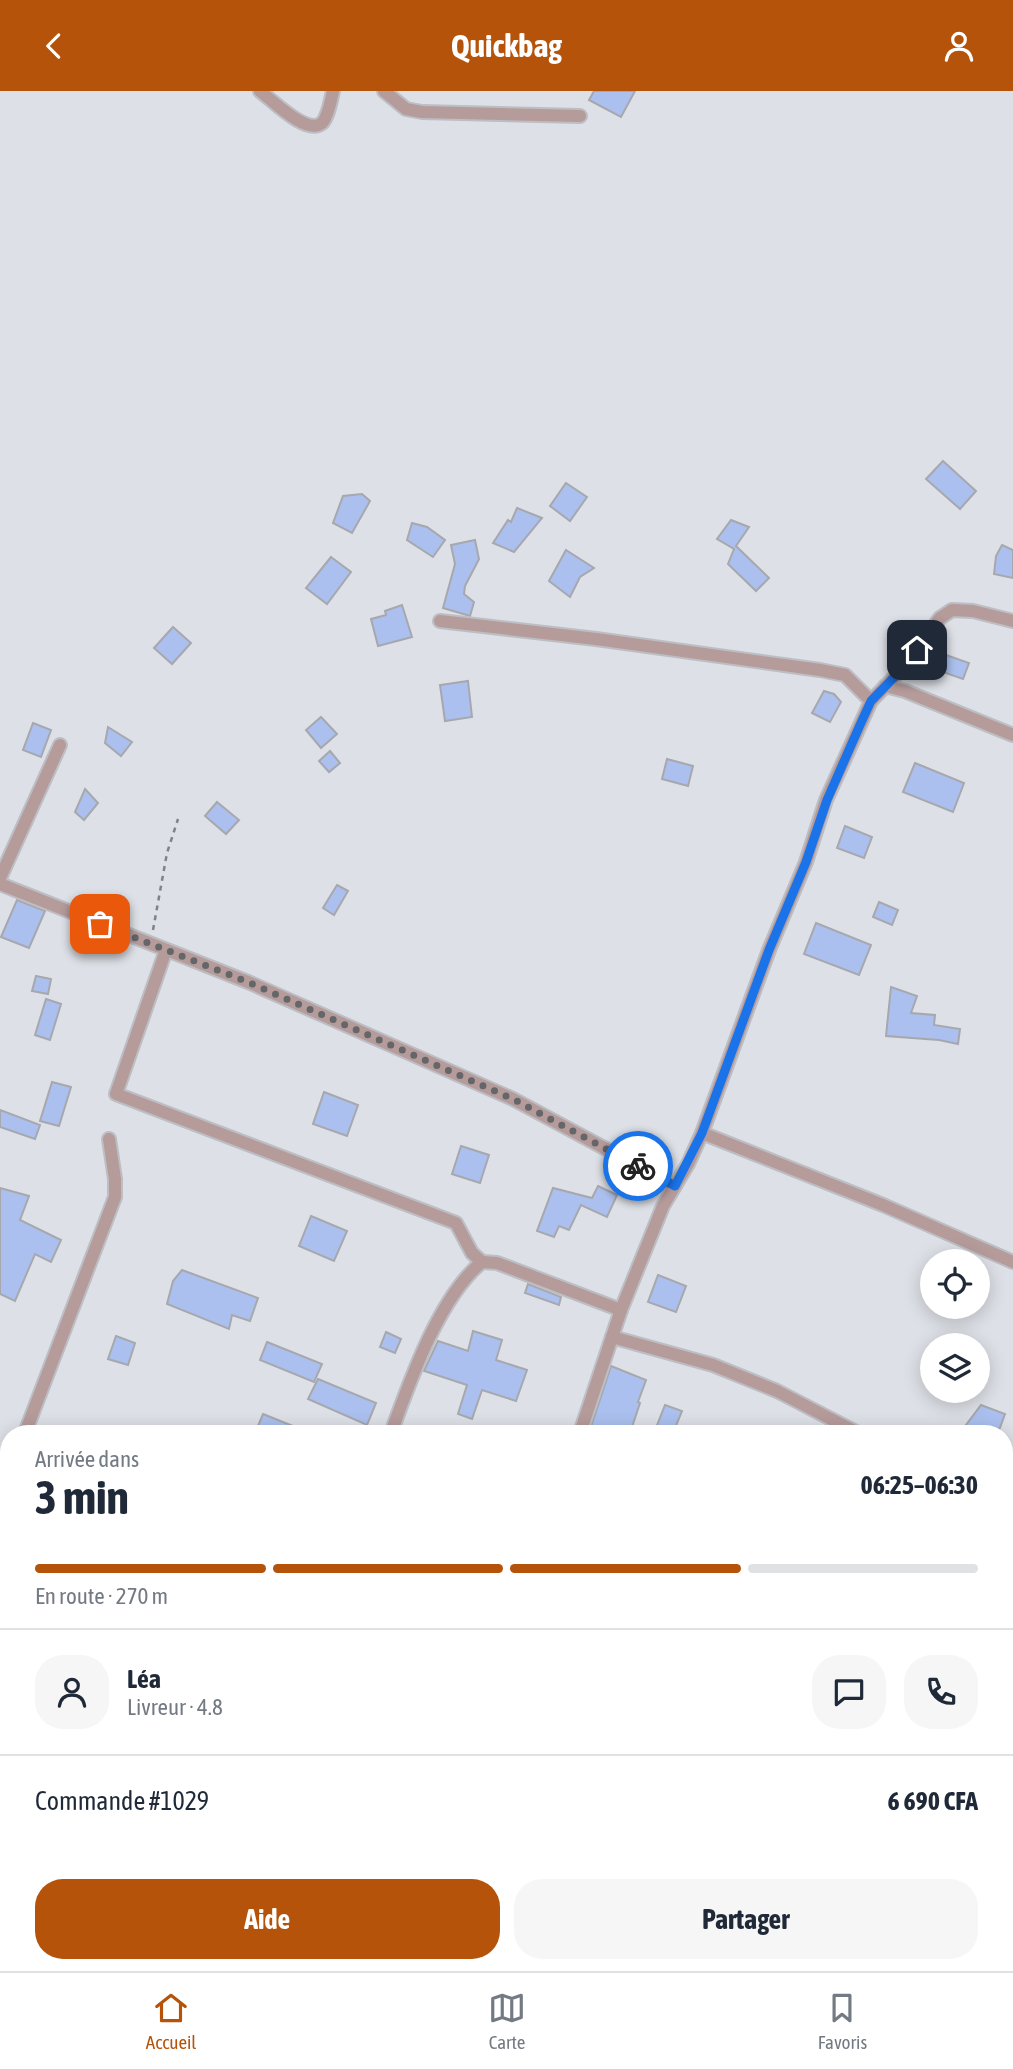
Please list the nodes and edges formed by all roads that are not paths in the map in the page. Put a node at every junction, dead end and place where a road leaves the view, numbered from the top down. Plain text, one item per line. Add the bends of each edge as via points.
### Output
1 (260, 91) edge
2 (333, 91) edge
3 (384, 91) edge
4 (580, 116) dead end
5 (440, 621) dead end
6 (1013, 621) edge
7 (885, 686) junction
8 (871, 701) junction
9 (1013, 734) edge
10 (60, 745) dead end
11 (0, 878) edge
12 (0, 884) edge
13 (166, 950) junction
14 (702, 1133) junction
15 (109, 1139) dead end
16 (675, 1186) junction
17 (482, 1262) junction
18 (1013, 1262) edge
19 (621, 1310) junction
20 (612, 1337) junction
21 (28, 1425) edge
22 (394, 1425) edge
23 (583, 1425) edge
24 (843, 1425) edge

1 - 2 street via 312,126 324,121
3 - 4 street via 407,109 422,112
5 - 8 street via 821,670 845,675
6 - 7 street via 952,610 940,618
7 - 8 street
7 - 9 street
8 - 14 street via 827,800
10 - 11 street
12 - 13 street
13 - 16 street via 513,1099
13 - 17 street via 116,1094 456,1223
14 - 16 street
14 - 18 street
15 - 21 street via 115,1197
16 - 19 street
17 - 19 street via 497,1263
17 - 22 street via 446,1303
19 - 20 street
20 - 23 street
20 - 24 street via 713,1366 777,1391

